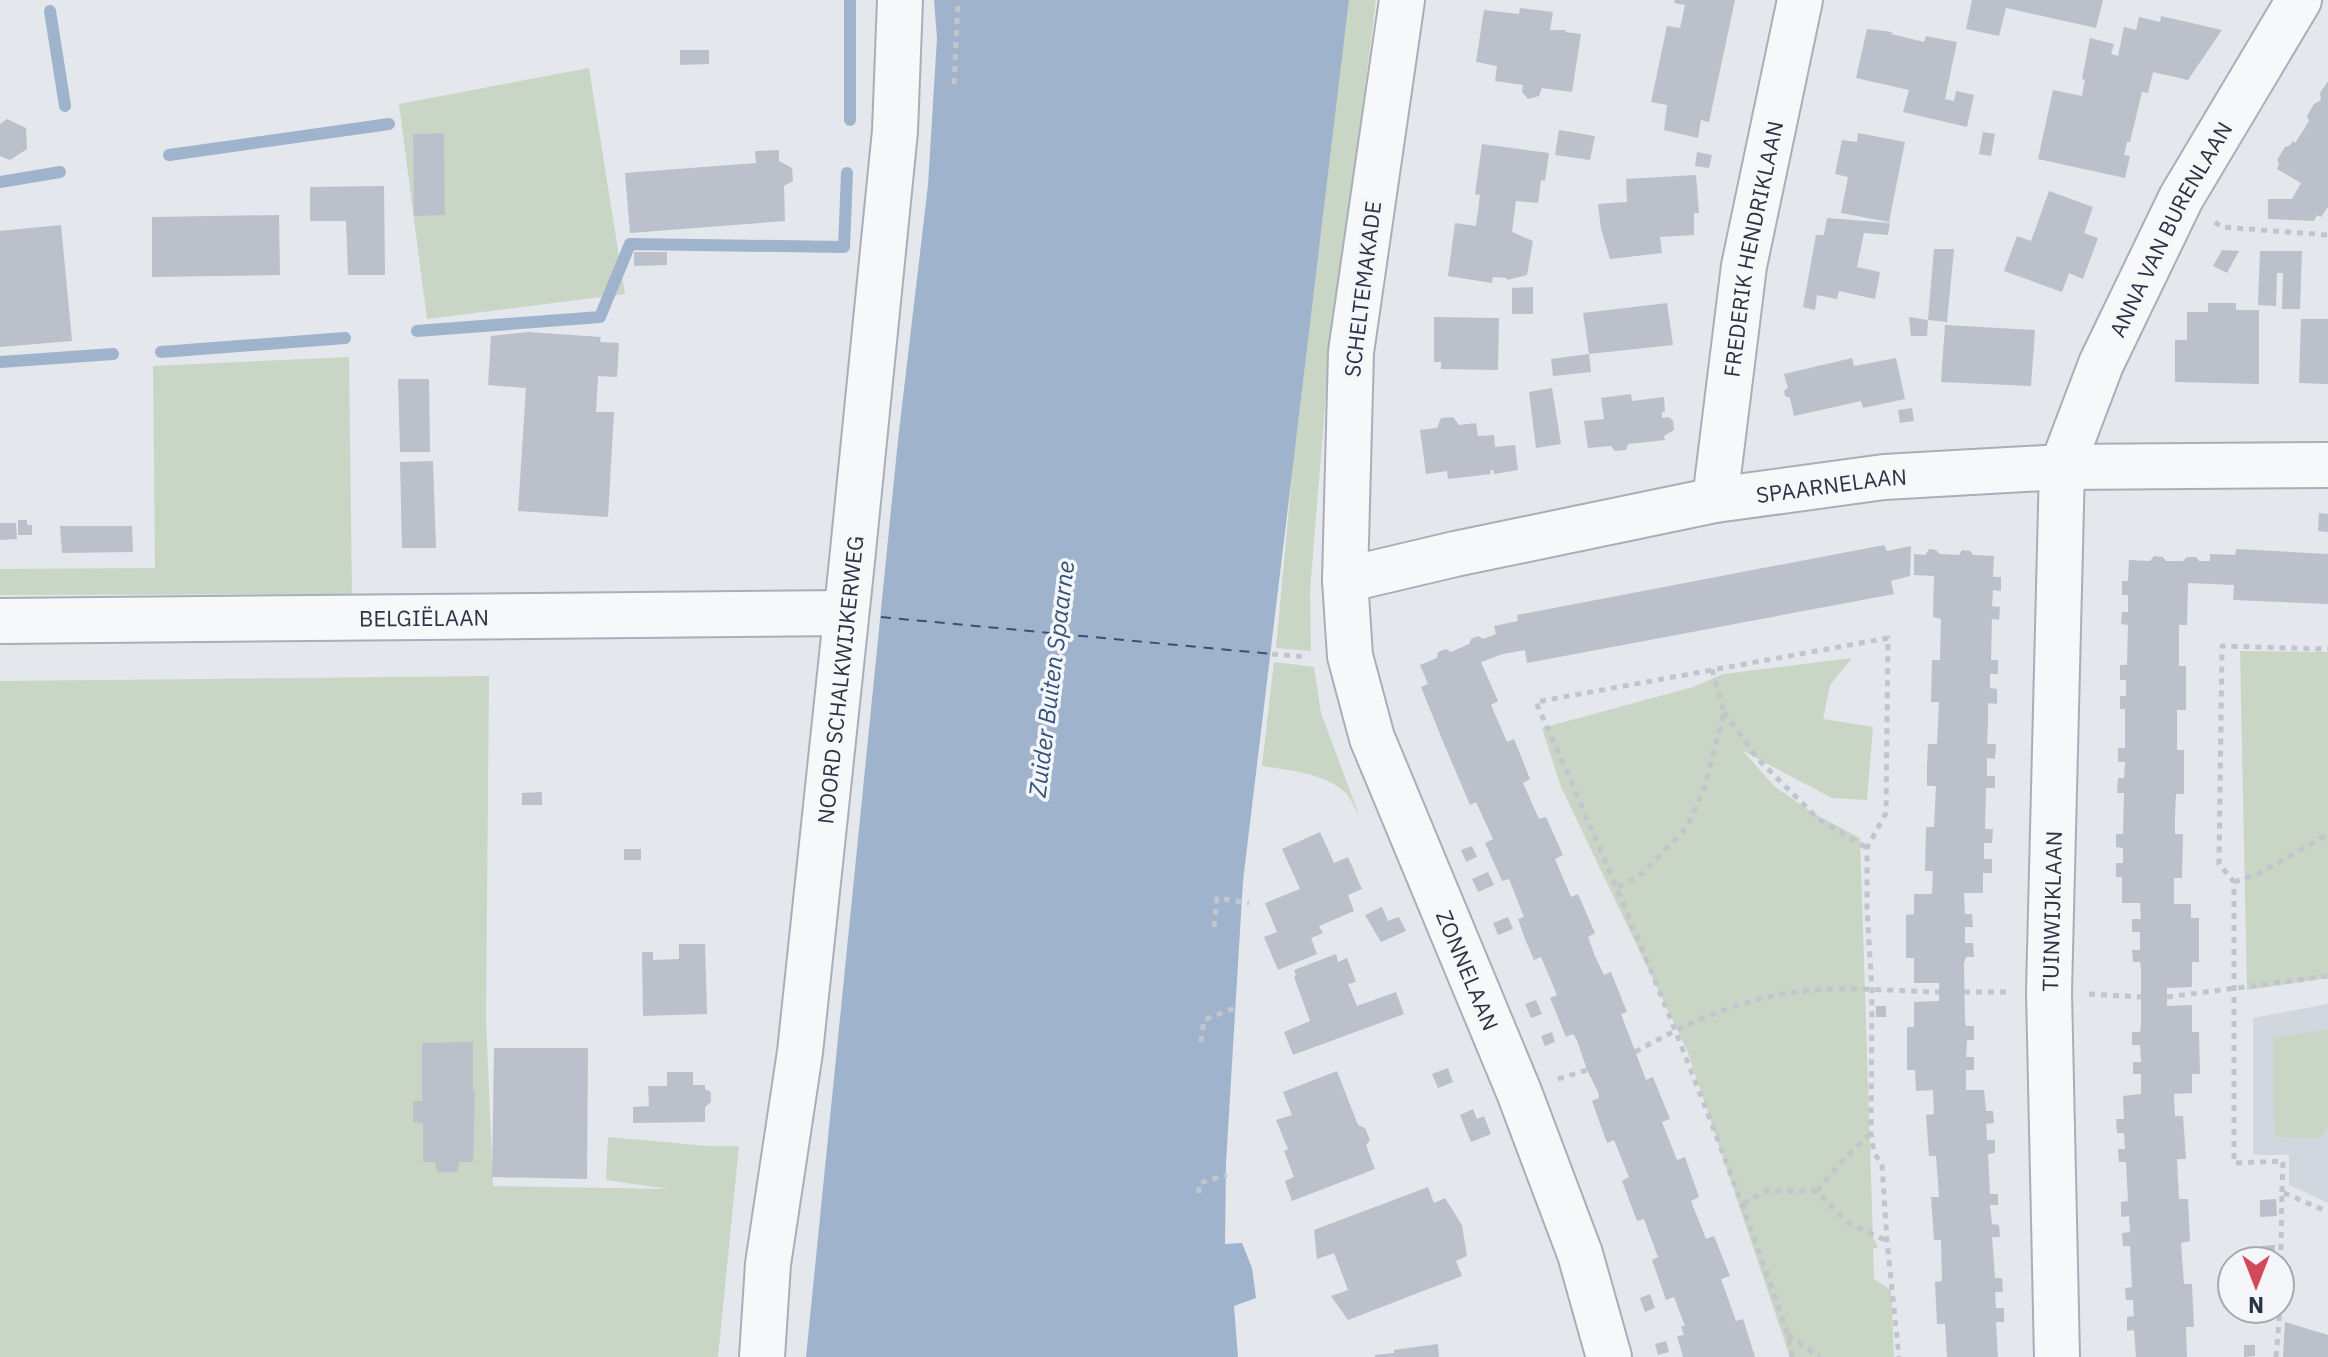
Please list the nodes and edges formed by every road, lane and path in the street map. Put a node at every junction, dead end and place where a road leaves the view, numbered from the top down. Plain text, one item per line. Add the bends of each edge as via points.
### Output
1 (900, 0) edge
2 (958, 0) edge
3 (1402, 0) edge
4 (1800, 0) edge
5 (2299, 0) edge
6 (954, 84) dead end
7 (2181, 198) junction
8 (2328, 235) edge
9 (2328, 465) edge
10 (2062, 467) junction
11 (1715, 500) junction
12 (1345, 580) junction
13 (846, 613) junction
14 (0, 621) edge
15 (2328, 649) edge
16 (1712, 669) junction
17 (1724, 712) junction
18 (2328, 834) edge
19 (1867, 848) junction
20 (2234, 882) junction
21 (1618, 887) junction
22 (1249, 903) dead end
23 (1214, 927) dead end
24 (2328, 976) edge
25 (1872, 990) junction
26 (2235, 990) junction
27 (1939, 992) dead end
28 (2049, 992) junction
29 (2141, 997) dead end
30 (2167, 997) dead end
31 (1237, 1007) dead end
32 (1673, 1030) junction
33 (1201, 1042) dead end
34 (1635, 1052) dead end
35 (1871, 1133) junction
36 (1227, 1175) dead end
37 (1817, 1191) junction
38 (2282, 1192) junction
39 (1199, 1193) dead end
40 (1743, 1204) junction
41 (2328, 1212) edge
42 (1887, 1241) junction
43 (2281, 1245) edge
44 (2279, 1325) edge
45 (1788, 1335) junction
46 (762, 1357) edge
47 (1609, 1357) edge
48 (1792, 1357) edge
49 (1820, 1357) edge
50 (1899, 1357) edge
51 (2057, 1357) edge
52 (2276, 1357) edge

1 - 13 street, NOORD SCHALKWIJKERWEG via 895,131
2 - 6 path
3 - 12 street, SCHELTEMAKADE via 1351,352
4 - 11 street, FREDERIK HENDRIKLAAN via 1744,266
5 - 7 street, ANNA VAN BURENLAAN
7 - 8 path via 2221,227
7 - 10 street, ANNA VAN BURENLAAN via 2101,364
9 - 10 street, SPAARNELAAN
10 - 11 street, SPAARNELAAN via 1884,477
10 - 28 street, TUINWIJKLAAN
11 - 12 street, SPAARNELAAN
12 - 47 street, ZONNELAAN via 1350,656 1372,738 1519,1092 1580,1254
13 - 14 street, BELGIËLAAN
13 - 46 street, NOORD SCHALKWIJKERWEG via 800,1052 768,1264
15 - 20 path via 2222,646 2219,864
16 - 17 path
16 - 19 path via 1888,638 1886,813
16 - 21 path via 1536,702
17 - 19 path via 1757,758 1818,819
17 - 21 path via 1705,786 1687,827 1642,874
18 - 20 path
19 - 25 path
20 - 26 path
21 - 32 path
22 - 23 path via 1217,898
24 - 26 path
25 - 27 path
25 - 32 path via 1781,994
25 - 35 path
26 - 30 path
26 - 38 path via 2234,1163 2283,1161
28 - 29 path
28 - 51 street, TUINWIJKLAAN
31 - 33 path via 1204,1020
32 - 34 path
32 - 40 path
35 - 37 path
35 - 42 path via 1882,1164
36 - 39 path via 1199,1183
37 - 40 path via 1766,1191
37 - 42 path via 1848,1223
38 - 41 path
38 - 43 path
40 - 45 path
42 - 50 path
44 - 52 path
45 - 48 path
45 - 49 path

